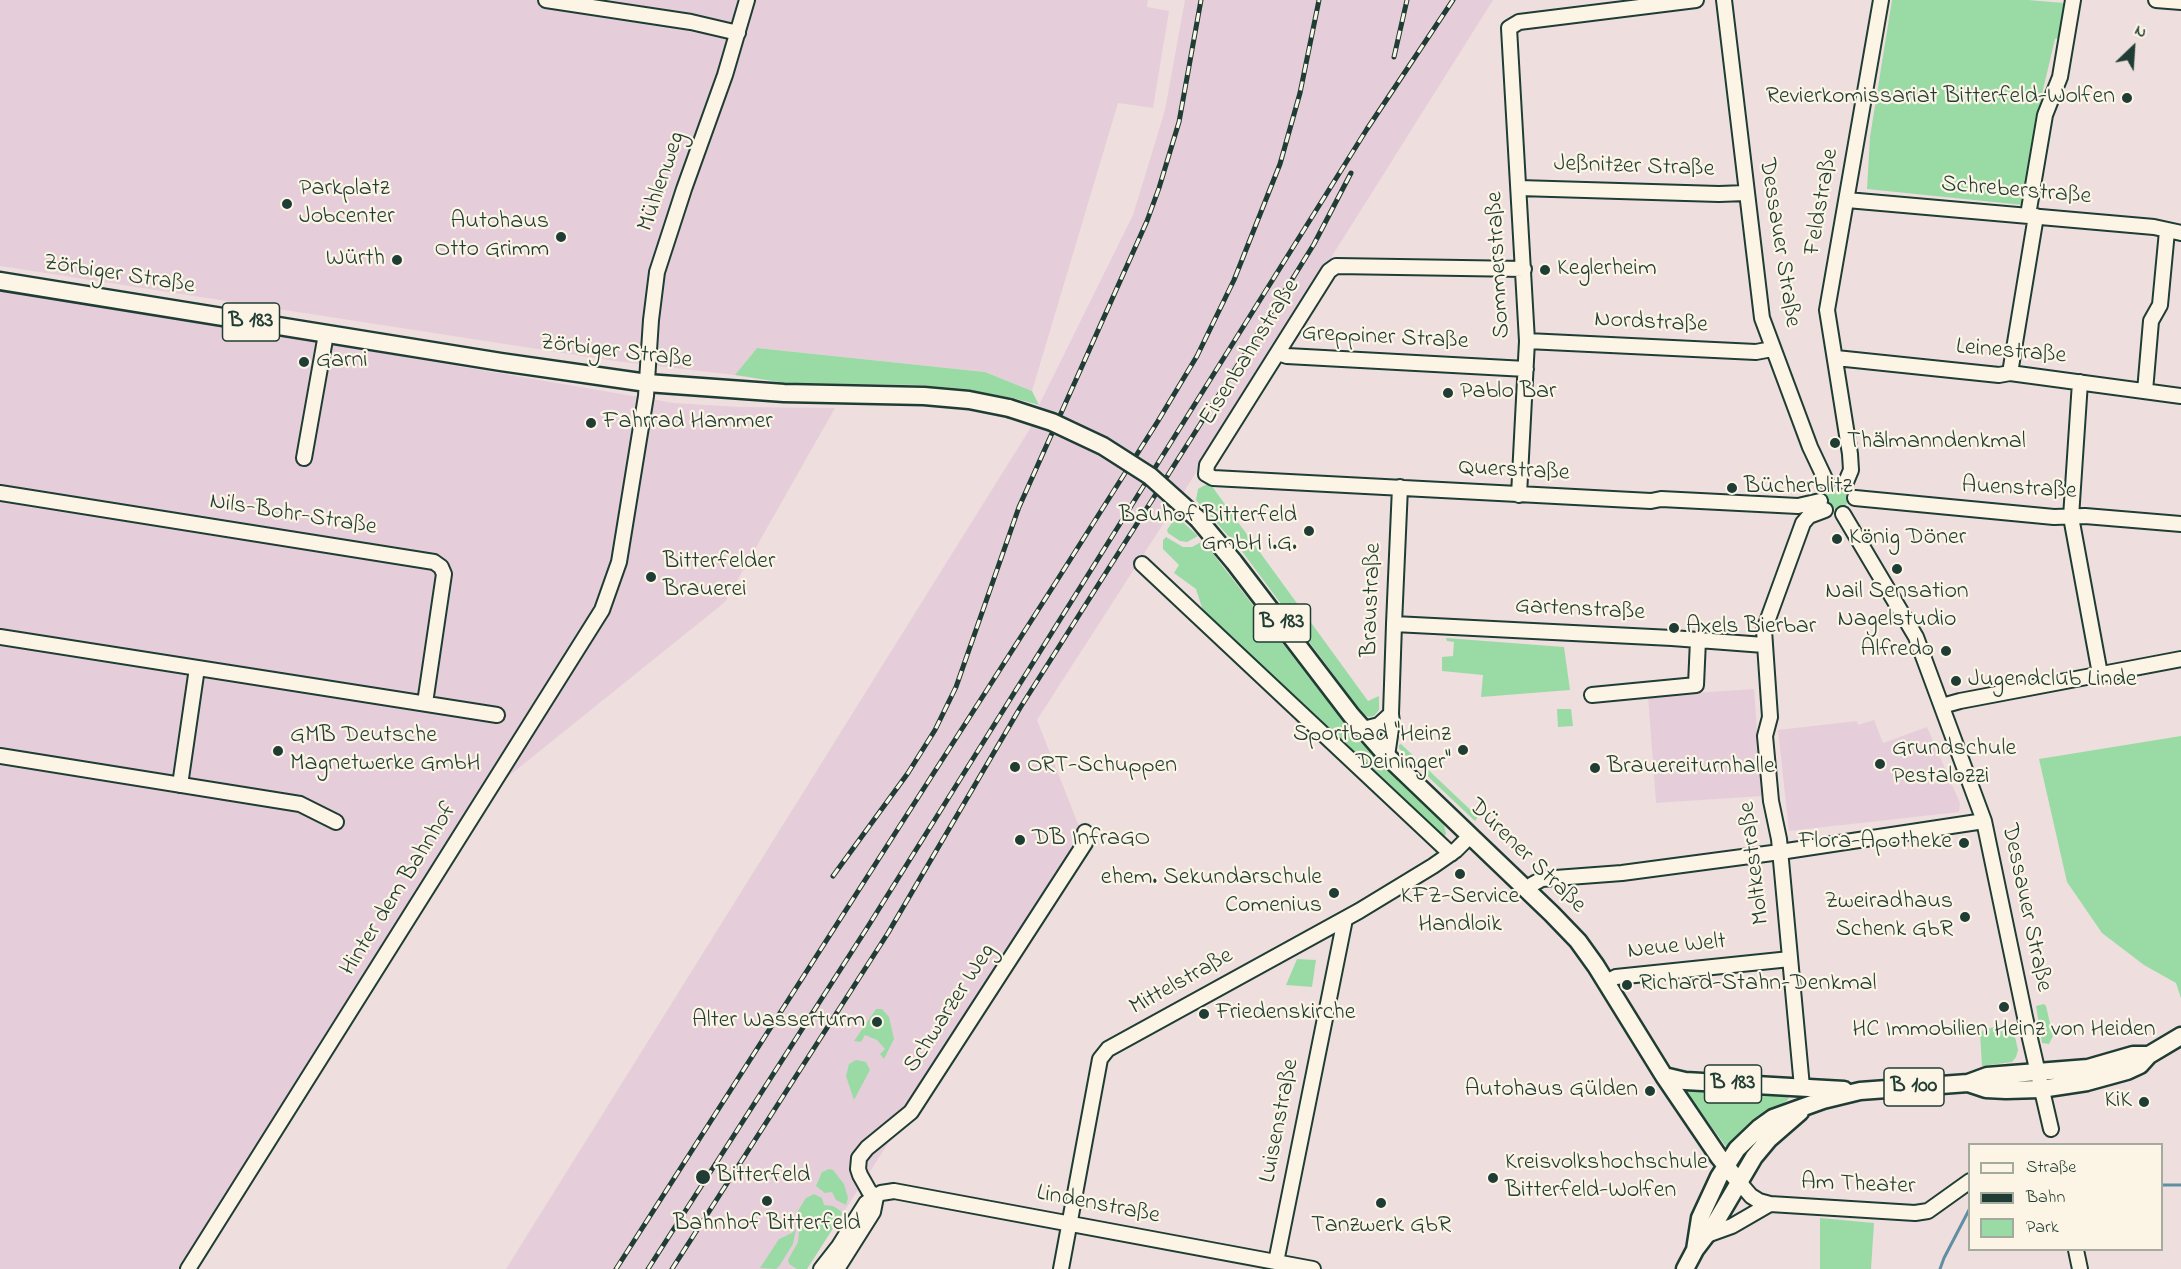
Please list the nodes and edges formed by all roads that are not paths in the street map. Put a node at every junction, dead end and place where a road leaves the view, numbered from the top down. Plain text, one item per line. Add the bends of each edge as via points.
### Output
1 (546, 0) edge
2 (747, 0) edge
3 (1696, 0) edge
4 (1724, 0) edge
5 (1881, 0) edge
6 (2073, 0) edge
7 (2156, 0) edge
8 (2181, 2) edge
9 (738, 33) junction
10 (1520, 188) junction
11 (1746, 193) junction
12 (1847, 200) junction
13 (2032, 216) junction
14 (2174, 232) edge
15 (1524, 269) junction
16 (0, 281) edge
17 (326, 334) junction
18 (1527, 341) junction
19 (1772, 349) junction
20 (1278, 353) junction
21 (1836, 358) junction
22 (1526, 369) junction
23 (2010, 373) junction
24 (2080, 382) junction
25 (647, 383) junction
26 (2145, 391) junction
27 (2181, 396) edge
28 (304, 458) dead end
29 (1206, 474) joint
30 (1846, 482) junction
31 (1827, 483) junction
32 (1400, 487) junction
33 (0, 493) edge
34 (1519, 495) junction
35 (1855, 498) junction
36 (1823, 506) junction
37 (1842, 514) junction
38 (2071, 517) junction
39 (1198, 519) joint
40 (2181, 524) edge
41 (1142, 564) dead end
42 (1394, 624) junction
43 (0, 637) edge
44 (1698, 640) junction
45 (1764, 645) junction
46 (2181, 659) edge
47 (196, 668) junction
48 (2100, 674) junction
49 (1592, 694) dead end
50 (425, 703) junction
51 (1942, 706) junction
52 (1391, 714) junction
53 (497, 715) dead end
54 (1363, 729) junction
55 (0, 756) edge
56 (1387, 756) junction
57 (180, 785) junction
58 (1984, 821) junction
59 (336, 822) dead end
60 (1085, 832) dead end
61 (1470, 836) junction
62 (1780, 852) junction
63 (1451, 854) junction
64 (1527, 890) junction
65 (1345, 919) junction
66 (1790, 960) junction
67 (1606, 982) junction
68 (2181, 1036) edge
69 (1664, 1077) junction
70 (2039, 1081) junction
71 (1802, 1087) junction
72 (1860, 1091) junction
73 (1807, 1106) junction
74 (2051, 1129) dead end
75 (1726, 1166) junction
76 (1739, 1182) junction
77 (1968, 1182) edge
78 (876, 1197) junction
79 (1770, 1204) junction
80 (1070, 1223) junction
81 (1707, 1235) junction
82 (1695, 1250) junction
83 (2076, 1251) edge
84 (1276, 1262) junction
85 (188, 1269) edge
86 (821, 1269) edge
87 (837, 1269) edge
88 (1061, 1269) edge
89 (1313, 1269) edge
90 (1685, 1269) edge
91 (2080, 1269) edge

1 - 9 street
2 - 9 street, Mühlenweg
3 - 10 street, Sommerstraße via 1510,26
4 - 11 street, Dessauer Straße
5 - 12 street, Feldstraße
6 - 13 street via 2060,77 2044,115
7 - 8 street
9 - 25 street, Mühlenweg via 657,272
10 - 11 street, Jeßnitzer Straße
10 - 15 street, Sommerstraße
11 - 19 street, Dessauer Straße via 1761,312
12 - 13 street, Schreberstraße
12 - 21 street, Feldstraße via 1827,310
13 - 14 street, Schreberstraße
13 - 23 street
14 - 26 street via 2160,305 2151,321
15 - 18 street, Sommerstraße
15 - 20 street, Eisenbahnstraße via 1336,266 1329,271
16 - 17 main road, Zörbiger Straße / B 183
17 - 25 main road, Zörbiger Straße / B 183
17 - 28 street
18 - 19 street, Nordstraße via 1756,352
18 - 22 street, Sommerstraße
19 - 31 street, Dessauer Straße
20 - 22 street, Greppiner Straße
20 - 29 street, Eisenbahnstraße
21 - 23 street, Leinestraße
21 - 30 street, Feldstraße via 1851,458
22 - 34 street, Sommerstraße
23 - 24 street, Leinestraße
24 - 26 street, Leinestraße
24 - 38 street
25 - 39 main road, Zörbiger Straße / B 183, bridge via 784,393 924,396 1009,408 1052,422 1103,446 1150,476
25 - 85 street, Hinter dem Bahnhof via 619,562 598,617
26 - 27 street, Leinestraße
29 - 32 street, Querstraße via 1213,478
30 - 31 street
30 - 35 street
31 - 36 street via 1821,491
32 - 34 street, Querstraße
32 - 42 street, Braustraße
33 - 50 street, Nils-Bohr-Straße via 434,562 444,574
34 - 36 street, Querstraße
35 - 37 street via 1850,510
35 - 38 street, Auenstraße
36 - 37 street via 1835,515
36 - 45 street, Moltkestraße via 1803,523 1764,630
37 - 51 street, Dessauer Straße via 1916,637
38 - 40 street, Auenstraße
38 - 48 street
39 - 54 main road, Dürener Straße / B 183
41 - 63 street, Dürener Straße
42 - 44 street, Gartenstraße
42 - 52 street, Braustraße
43 - 47 street
44 - 45 street, Gartenstraße
44 - 49 street via 1696,685
45 - 62 street, Moltkestraße via 1770,717 1765,736
46 - 48 street
47 - 50 street
47 - 57 street
48 - 51 street
50 - 53 street
51 - 58 street, Dessauer Straße
52 - 54 street via 1380,724
52 - 56 street, Braustraße
54 - 56 main road, Dürener Straße / B 183
55 - 57 street
56 - 61 main road, Dürener Straße / B 183
57 - 59 street via 300,804
58 - 62 street
58 - 70 street, Dessauer Straße
60 - 78 street, Schwarzer Weg via 1085,843 911,1112 859,1158 860,1175
61 - 63 street, Mittelstraße
61 - 64 main road, Dürener Straße / B 183
62 - 64 street via 1622,873 1542,879
62 - 66 street, Moltkestraße
63 - 65 street, Mittelstraße
64 - 67 main road, Dürener Straße / B 183 via 1578,941
65 - 80 street, Mittelstraße via 1108,1049 1100,1059
65 - 84 street, Luisenstraße
66 - 67 street, Neue Welt via 1616,977
66 - 71 street, Moltkestraße
67 - 69 main road, Dürener Straße / B 183
68 - 70 main road, B 100 via 2149,1055 2133,1055
69 - 71 main road, B 183 via 1685,1082
69 - 75 main road, Dürener Straße / B 183
70 - 72 main road, B 100 via 1987,1076 1968,1083
70 - 74 street, Dessauer Straße
71 - 72 main road, B 183
72 - 73 main road, B 100
73 - 75 main road, B 100 via 1773,1118 1759,1128
73 - 76 main road, B 100 via 1769,1139
75 - 76 main road, Dürener Straße / B 183
75 - 82 main road, B 100 via 1700,1218
76 - 79 street, Am Theater via 1759,1202
76 - 81 main road, B 100
77 - 79 street, Am Theater via 1928,1211 1915,1213
78 - 80 street, Lindenstraße via 894,1191
78 - 86 street via 862,1208
78 - 87 street via 873,1212
79 - 81 street, Am Theater
80 - 84 street, Lindenstraße
80 - 88 street, Mittelstraße
81 - 82 main road, B 100
82 - 90 main road, B 100
83 - 91 street
84 - 89 street, Lindenstraße

